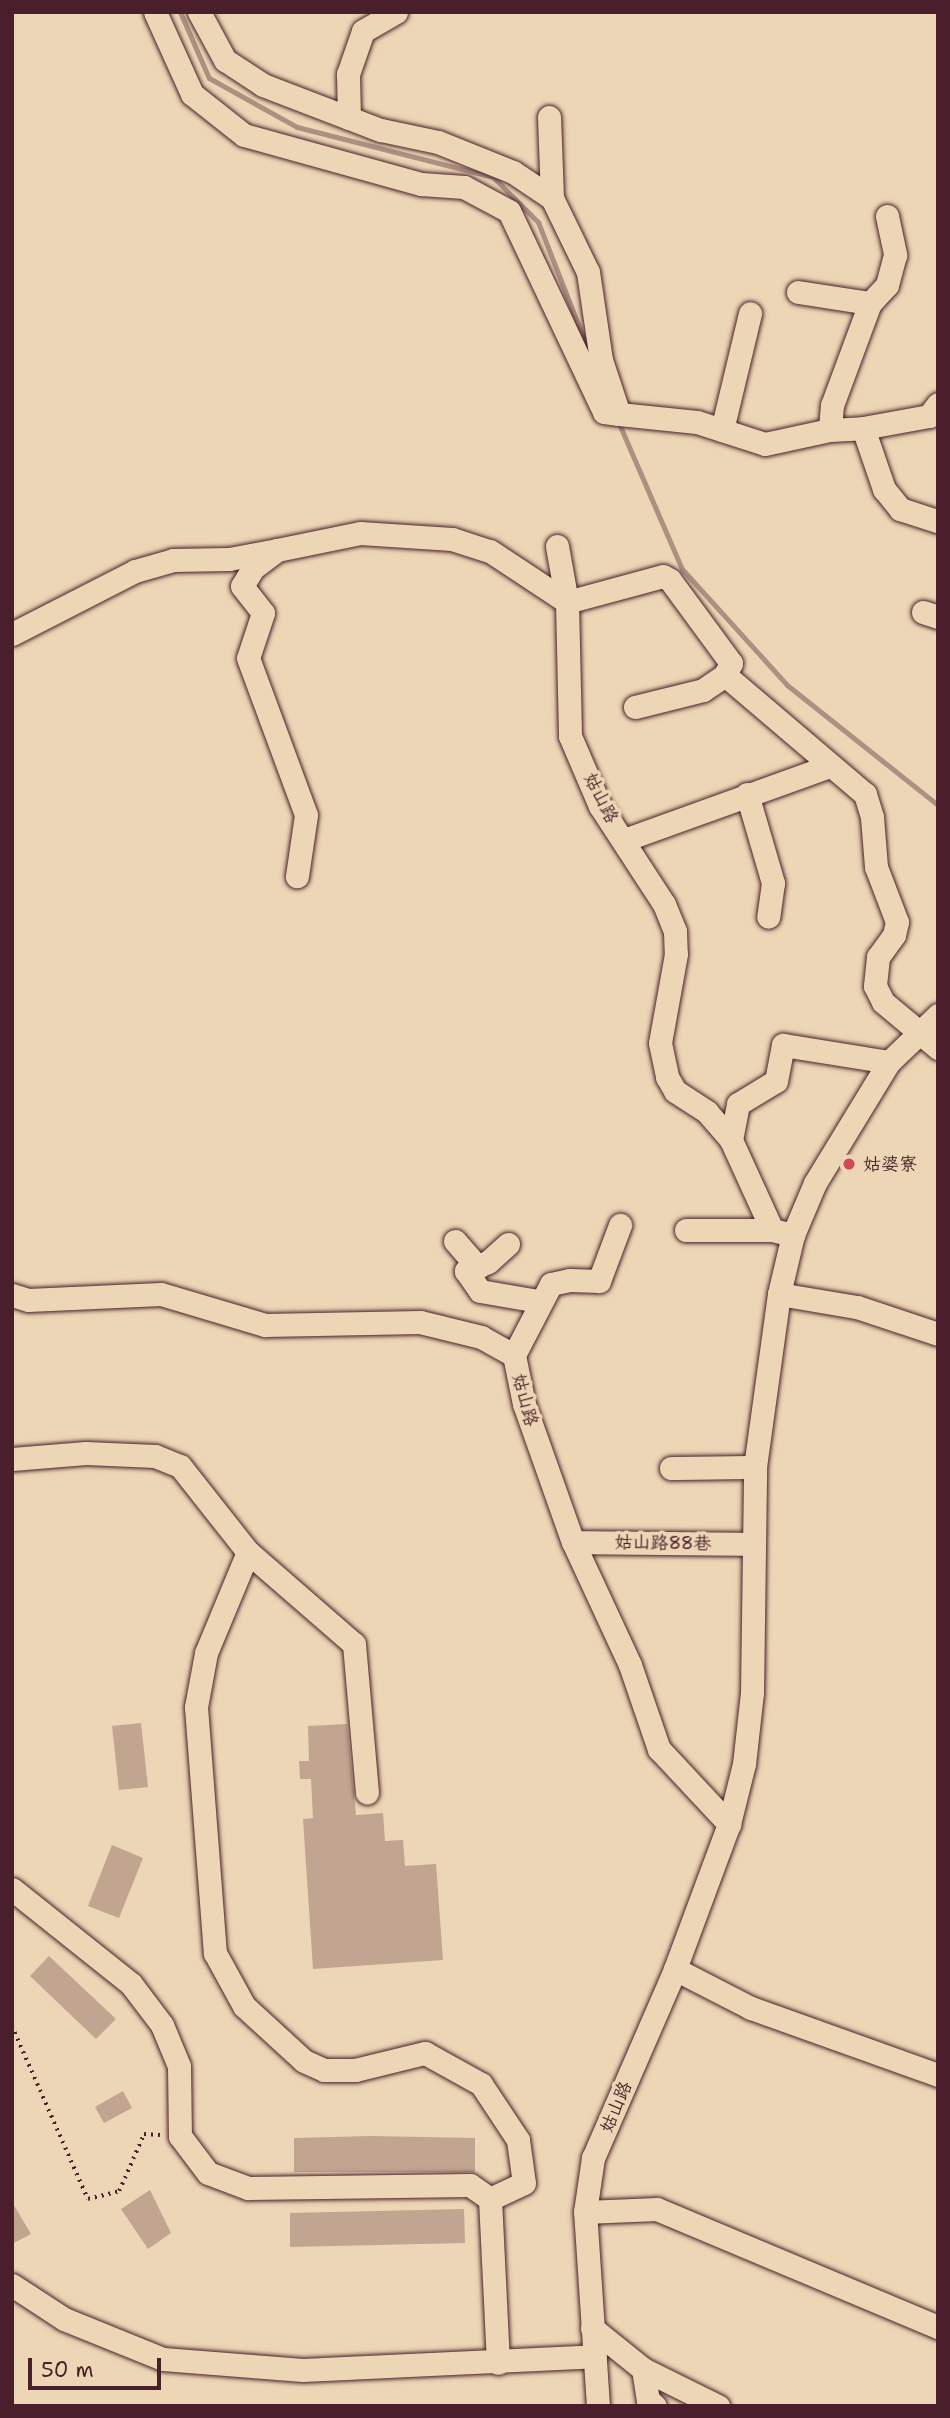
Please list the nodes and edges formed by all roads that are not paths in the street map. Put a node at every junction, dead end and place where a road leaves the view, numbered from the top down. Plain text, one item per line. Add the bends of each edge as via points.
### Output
1 (155, 12) edge
2 (200, 12) edge
3 (396, 12) edge
4 (549, 117) dead end
5 (349, 118) junction
6 (552, 198) junction
7 (887, 216) dead end
8 (798, 292) dead end
9 (870, 303) junction
10 (750, 313) dead end
11 (938, 404) edge
12 (619, 414) junction
13 (863, 428) junction
14 (722, 430) junction
15 (830, 430) junction
16 (938, 521) edge
17 (557, 545) dead end
18 (277, 550) junction
19 (567, 602) junction
20 (12, 634) edge
21 (725, 675) junction
22 (635, 707) dead end
23 (829, 766) junction
24 (747, 794) junction
25 (624, 840) junction
26 (297, 876) dead end
27 (768, 918) dead end
28 (938, 1015) edge
29 (928, 1042) edge
30 (889, 1062) junction
31 (731, 1140) junction
32 (620, 1225) dead end
33 (686, 1230) dead end
34 (782, 1233) junction
35 (455, 1241) dead end
36 (508, 1244) dead end
37 (478, 1266) junction
38 (779, 1294) junction
39 (12, 1295) edge
40 (538, 1301) junction
41 (938, 1334) edge
42 (514, 1356) junction
43 (12, 1459) edge
44 (755, 1467) junction
45 (671, 1468) dead end
46 (573, 1542) junction
47 (753, 1544) junction
48 (248, 1552) junction
49 (367, 1792) dead end
50 (729, 1824) junction
51 (12, 1889) edge
52 (675, 1969) junction
53 (938, 2076) edge
54 (490, 2199) junction
55 (585, 2212) junction
56 (12, 2285) edge
57 (938, 2327) edge
58 (592, 2328) junction
59 (595, 2356) junction
60 (498, 2363) junction
61 (643, 2369) junction
62 (598, 2406) edge
63 (656, 2406) edge
64 (718, 2406) edge

1 - 12 street via 192,94 244,135 421,184 464,187 509,211 604,412
2 - 5 street via 225,60 263,85
3 - 5 street via 363,31 348,74
4 - 6 street
5 - 6 street via 438,142 513,172
6 - 12 street via 588,272 601,360
7 - 9 street via 895,255 887,285
8 - 9 street
9 - 15 street via 832,405
10 - 14 street
11 - 13 street via 929,416
12 - 14 street via 697,422
13 - 15 street
13 - 16 street via 884,489 900,509
14 - 15 street via 765,444
17 - 19 street, 姑山路
18 - 19 street via 360,533 452,539 502,558
18 - 20 street via 229,559 173,560 135,571
18 - 26 street via 253,568 242,586 263,613 248,658 306,815
19 - 21 street via 663,576 731,663
19 - 25 street, 姑山路 via 567,724 600,806
21 - 22 street via 703,690
21 - 23 street
23 - 24 street
23 - 29 street via 870,803 876,867 897,922 894,935 878,957 875,986 883,1002
24 - 25 street
24 - 27 street via 773,883
25 - 31 street, 姑山路 via 664,904 675,931 676,954 660,1043 665,1071 675,1091 707,1112
28 - 29 street, 姑山路
29 - 30 street, 姑山路
30 - 31 street via 783,1045 776,1081 738,1104
30 - 34 street, 姑山路
31 - 34 street, 姑山路
32 - 40 street via 599,1282 551,1284
33 - 34 street
34 - 38 street, 姑山路
35 - 37 street
36 - 37 street
37 - 40 street via 466,1271 480,1291
38 - 41 street via 858,1307
38 - 44 street, 姑山路
39 - 42 street, 姑山路 via 28,1300 161,1294 265,1325 419,1322 481,1337
40 - 42 street
42 - 46 street, 姑山路 via 524,1404
43 - 48 street via 86,1453 155,1456 180,1466
44 - 45 street
44 - 47 street, 姑山路
46 - 47 street, 姑山路88巷
46 - 50 street, 姑山路 via 630,1665 659,1749
47 - 50 street, 姑山路 via 752,1693 744,1764
48 - 49 street via 354,1644
48 - 54 street via 206,1653 196,1707 215,1953 244,2006 304,2062 324,2070 355,2070 425,2053 481,2084 518,2140 524,2183
50 - 52 street, 姑山路
51 - 54 street via 131,1984 162,2025 179,2066 180,2136 208,2173 248,2188 470,2185
52 - 53 street via 751,2008
52 - 55 street, 姑山路 via 593,2158
54 - 60 street
55 - 57 street via 657,2209
55 - 58 street, 姑山路
56 - 60 street via 64,2319 163,2359 303,2370
58 - 59 street, 姑山路
58 - 61 street
59 - 60 street
59 - 62 street, 姑山路
61 - 63 street via 648,2400
61 - 64 street

